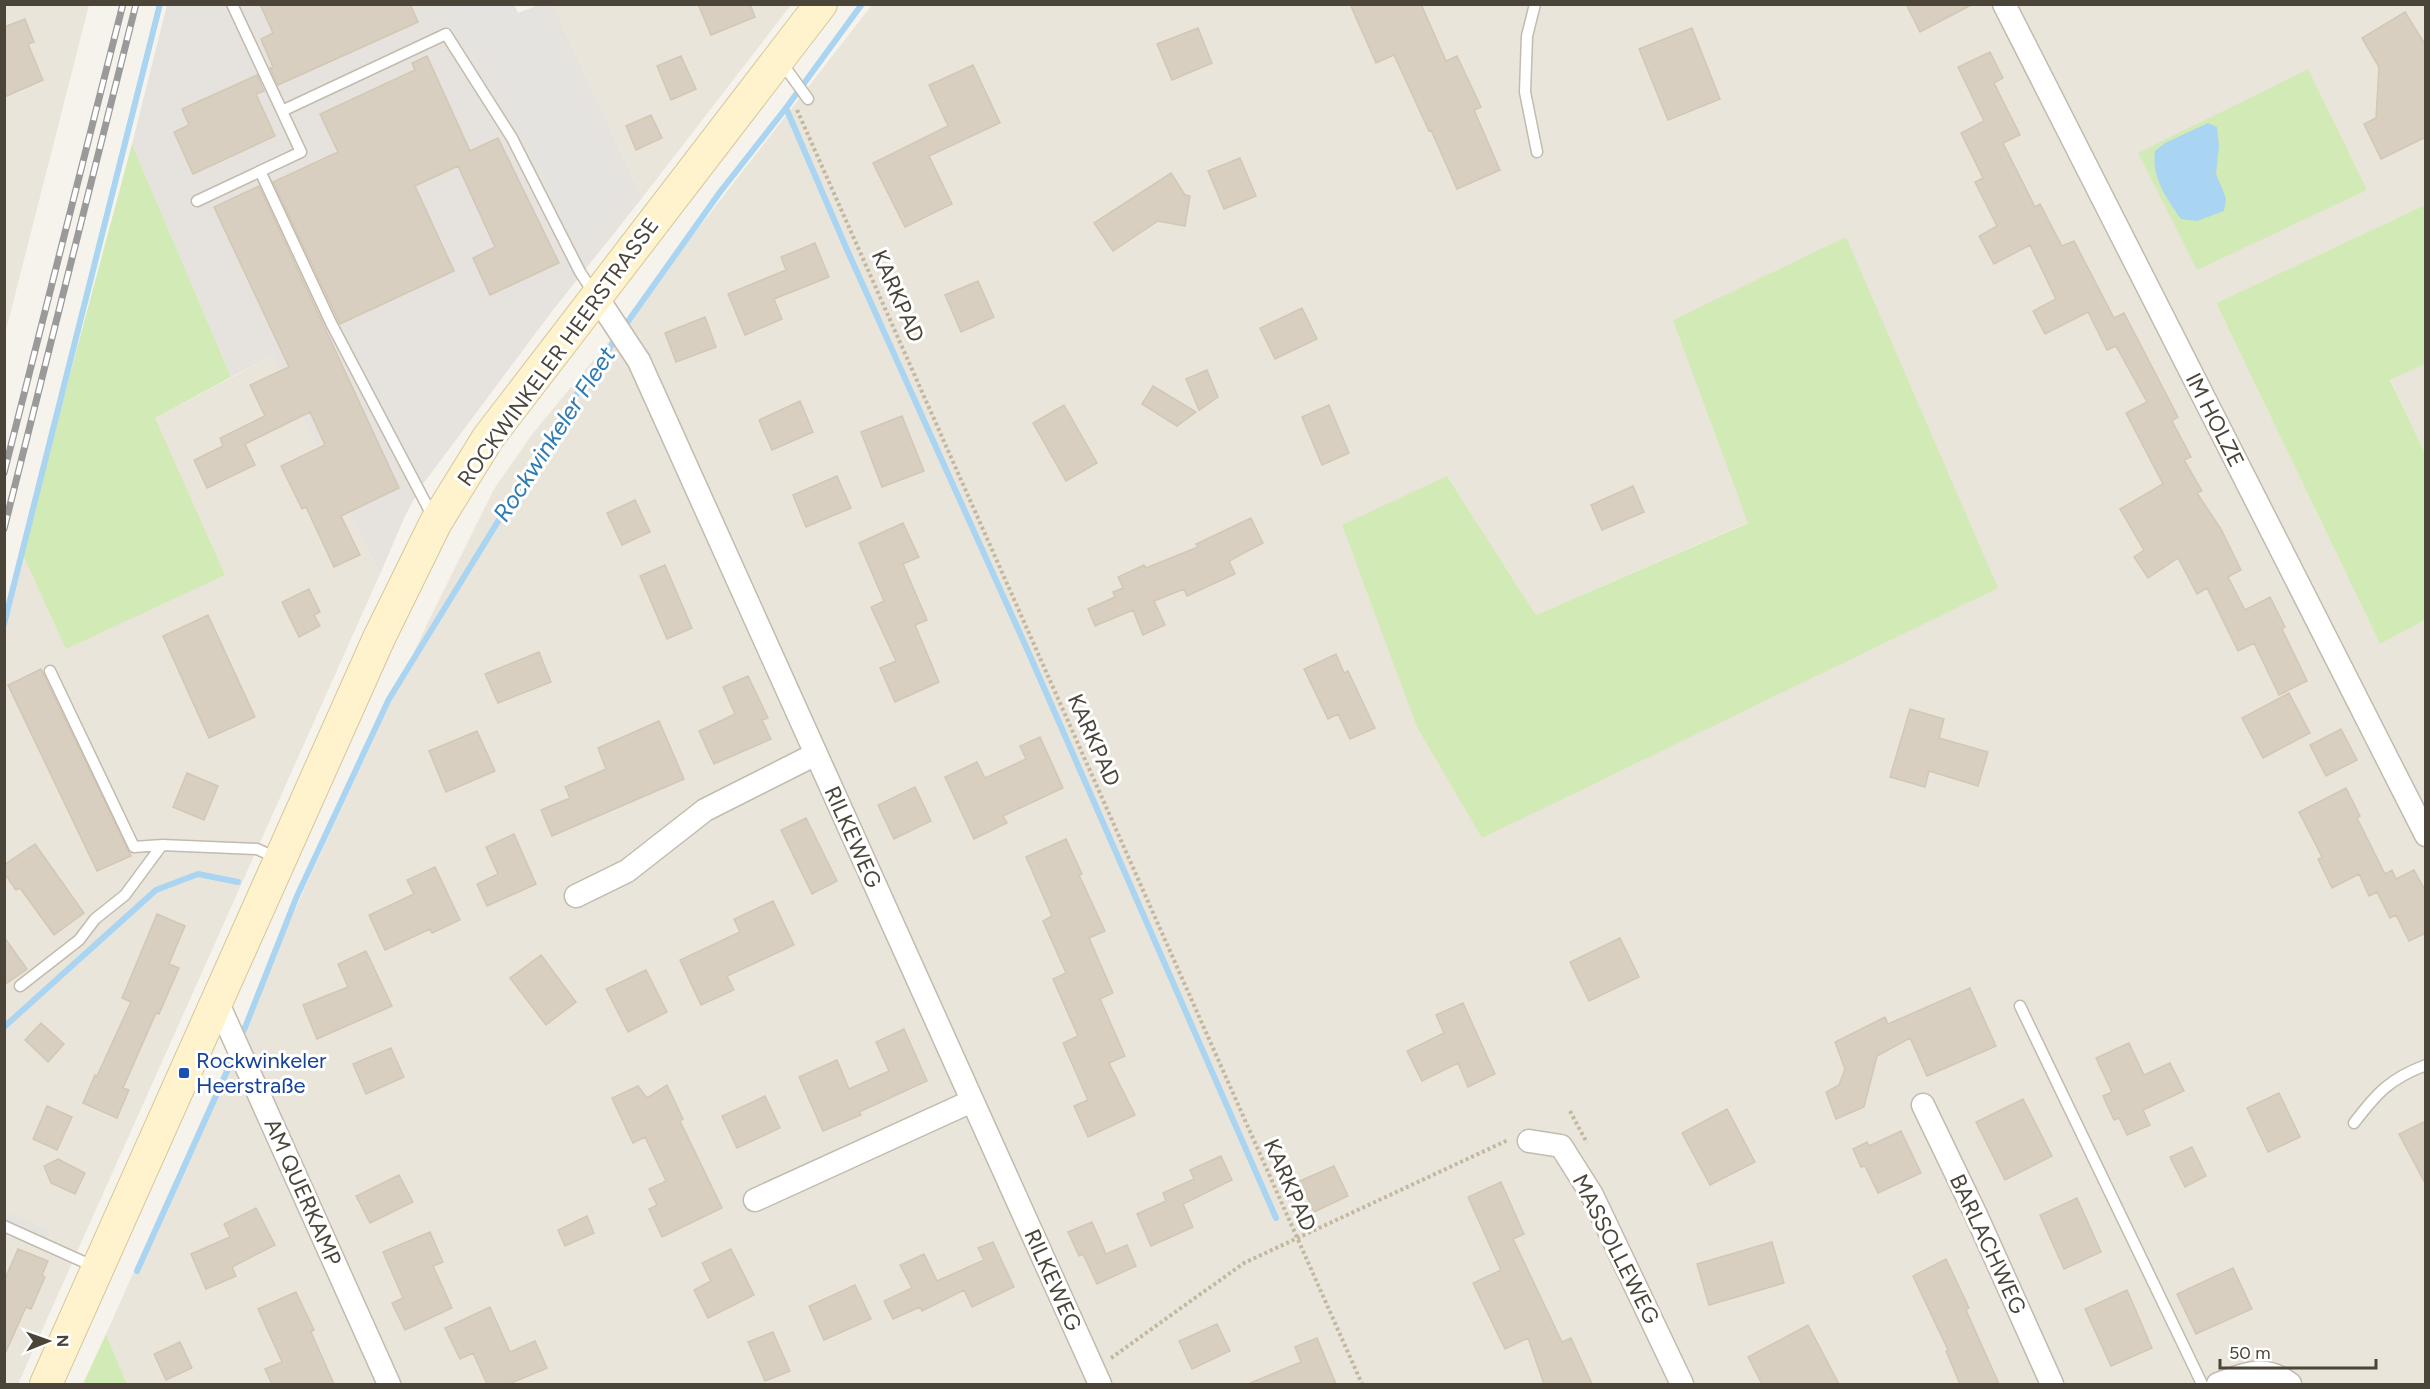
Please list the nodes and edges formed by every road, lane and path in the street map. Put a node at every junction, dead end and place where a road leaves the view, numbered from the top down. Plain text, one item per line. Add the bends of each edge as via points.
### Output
1 (232, 4) edge
2 (821, 4) edge
3 (1535, 4) edge
4 (2004, 4) edge
5 (778, 59) junction
6 (808, 99) dead end
7 (797, 109) dead end
8 (282, 111) junction
9 (1538, 152) dead end
10 (260, 171) junction
11 (197, 201) dead end
12 (603, 306) junction
13 (436, 522) junction
14 (50, 671) dead end
15 (816, 754) junction
16 (2426, 835) edge
17 (162, 845) junction
18 (280, 859) junction
19 (576, 896) dead end
20 (20, 986) dead end
21 (216, 999) junction
22 (2020, 1006) dead end
23 (2426, 1065) edge
24 (972, 1101) junction
25 (1923, 1105) dead end
26 (2354, 1123) dead end
27 (1529, 1141) joint
28 (755, 1200) dead end
29 (4, 1226) edge
30 (1295, 1238) junction
31 (98, 1268) junction
32 (1096, 1377) edge
33 (46, 1384) edge
34 (390, 1384) edge
35 (1362, 1384) edge
36 (1682, 1384) edge
37 (2052, 1384) edge
38 (2202, 1384) edge
39 (2218, 1384) edge
40 (2290, 1384) edge

1 - 8 lane
2 - 5 main road, ROCKWINKELER HEERSTRASSE
3 - 9 lane via 1527,36 1525,92
4 - 16 street, IM HOLZE
5 - 6 lane
5 - 12 main road, ROCKWINKELER HEERSTRASSE
7 - 30 path, KARKPAD
8 - 10 lane via 301,152
8 - 12 lane via 446,34 512,138 579,272
10 - 11 lane
10 - 13 lane via 330,323
12 - 13 main road, ROCKWINKELER HEERSTRASSE via 489,438
12 - 15 street, RILKEWEG via 639,361
13 - 18 main road, ROCKWINKELER HEERSTRASSE
14 - 17 lane via 134,847
15 - 19 street via 705,810 627,871
15 - 24 street, RILKEWEG
17 - 18 lane via 256,849
17 - 20 lane via 125,895 95,919 79,940
18 - 21 main road, ROCKWINKELER HEERSTRASSE
21 - 31 main road, ROCKWINKELER HEERSTRASSE
21 - 34 street, AM QUERKAMP
22 - 38 lane
23 - 26 lane via 2407,1072 2377,1093
24 - 28 street
24 - 32 street, RILKEWEG
25 - 37 street, BARLACHWEG
27 - 30 path via 1514,1137
27 - 36 street, MASSOLLEWEG via 1561,1146 1592,1195
29 - 31 lane
30 - 32 path via 1244,1263
30 - 35 path, KARKPAD
31 - 33 main road, ROCKWINKELER HEERSTRASSE
39 - 40 street via 2256,1371 2279,1376

